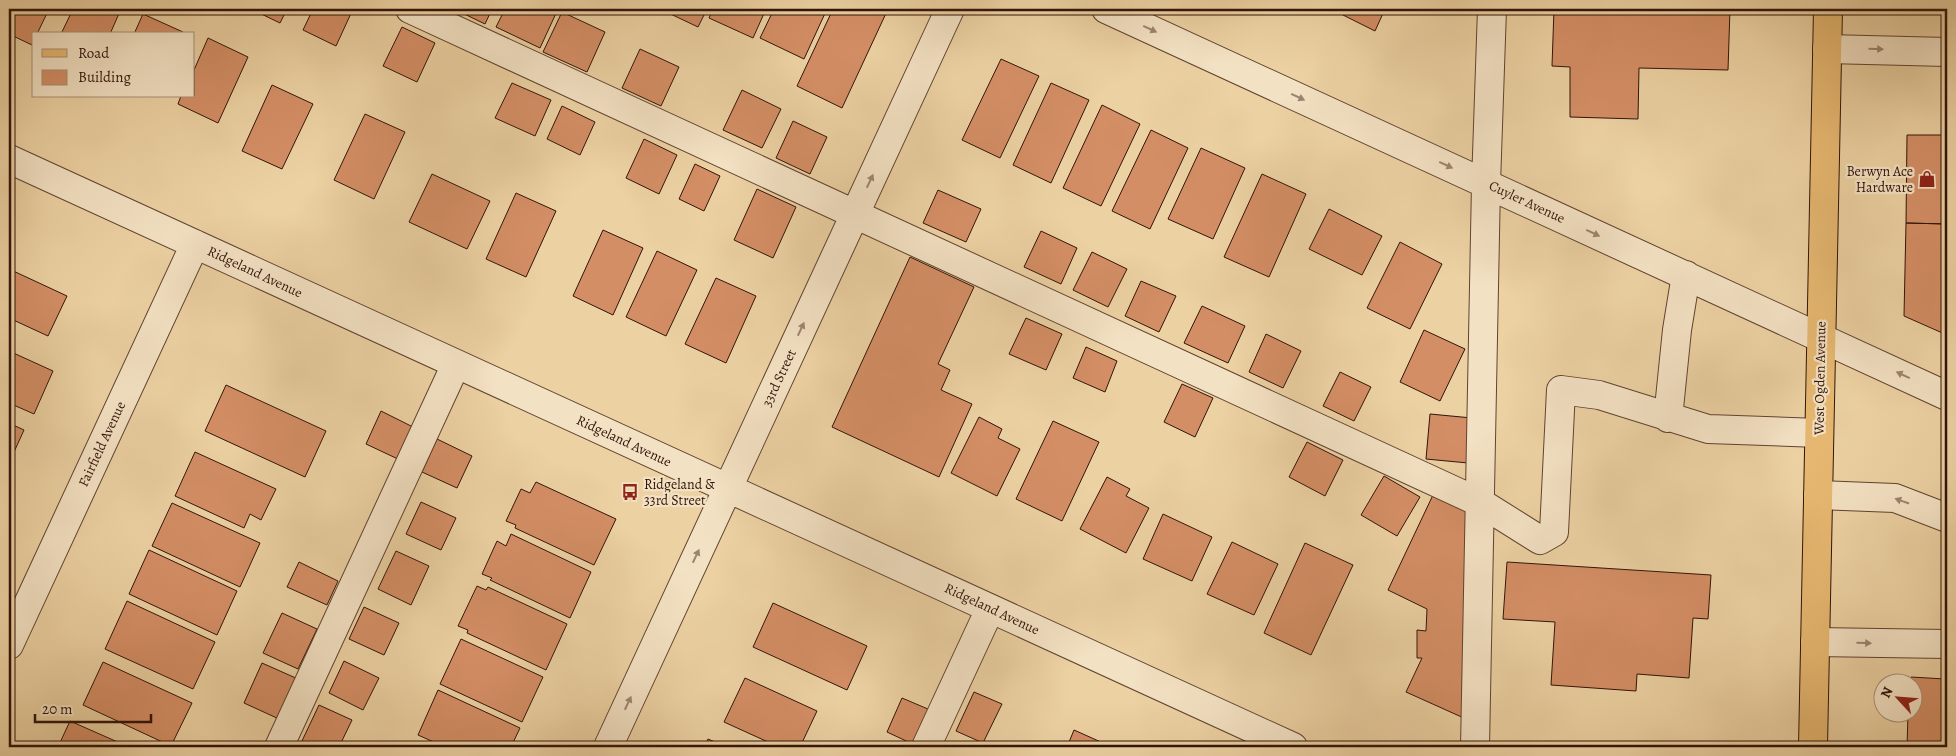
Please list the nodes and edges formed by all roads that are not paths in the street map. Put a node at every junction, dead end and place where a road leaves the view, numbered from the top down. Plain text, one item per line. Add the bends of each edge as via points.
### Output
1 (410, 9) edge
2 (950, 9) edge
3 (1106, 9) edge
4 (1492, 9) edge
5 (1828, 9) edge
6 (1827, 48) junction
7 (1947, 52) edge
8 (9, 159) edge
9 (1486, 184) junction
10 (855, 213) junction
11 (195, 244) junction
12 (1686, 275) junction
13 (1820, 337) junction
14 (456, 364) junction
15 (1947, 396) edge
16 (1668, 418) junction
17 (1819, 433) junction
18 (728, 488) junction
19 (1818, 496) junction
20 (1481, 503) junction
21 (1947, 518) edge
22 (990, 609) junction
23 (1815, 642) junction
24 (9, 644) edge
25 (1947, 644) edge
26 (1263, 741) edge
27 (279, 747) edge
28 (608, 747) edge
29 (926, 747) edge
30 (1293, 747) edge
31 (1475, 747) edge
32 (1813, 747) edge

1 - 10 street
10 -> 2 street, 33rd Street
3 -> 9 street, Cuyler Avenue
4 - 9 street
5 - 6 main road, West Ogden Avenue
6 -> 7 street
6 - 13 main road, West Ogden Avenue
8 - 11 street, Ridgeland Avenue
9 -> 12 street, Cuyler Avenue
9 - 20 street
18 -> 10 street, 33rd Street
10 - 20 street
11 - 14 street, Ridgeland Avenue
11 - 24 street, Fairfield Avenue
12 - 13 street, Cuyler Avenue
12 - 16 street
15 -> 13 street, Cuyler Avenue
13 - 17 main road, West Ogden Avenue
14 - 18 street, Ridgeland Avenue
14 - 27 street
16 - 17 street via 1708,429
16 - 20 street via 1599,395 1561,390 1554,532 1540,540
17 - 19 main road, West Ogden Avenue
18 - 22 street, Ridgeland Avenue
28 -> 18 street, 33rd Street
21 -> 19 street via 1895,498
19 - 23 main road, West Ogden Avenue
20 - 31 street
22 - 26 street, Ridgeland Avenue
22 - 29 street
23 -> 25 street
23 - 32 main road, West Ogden Avenue
26 - 30 street, Ridgeland Avenue

